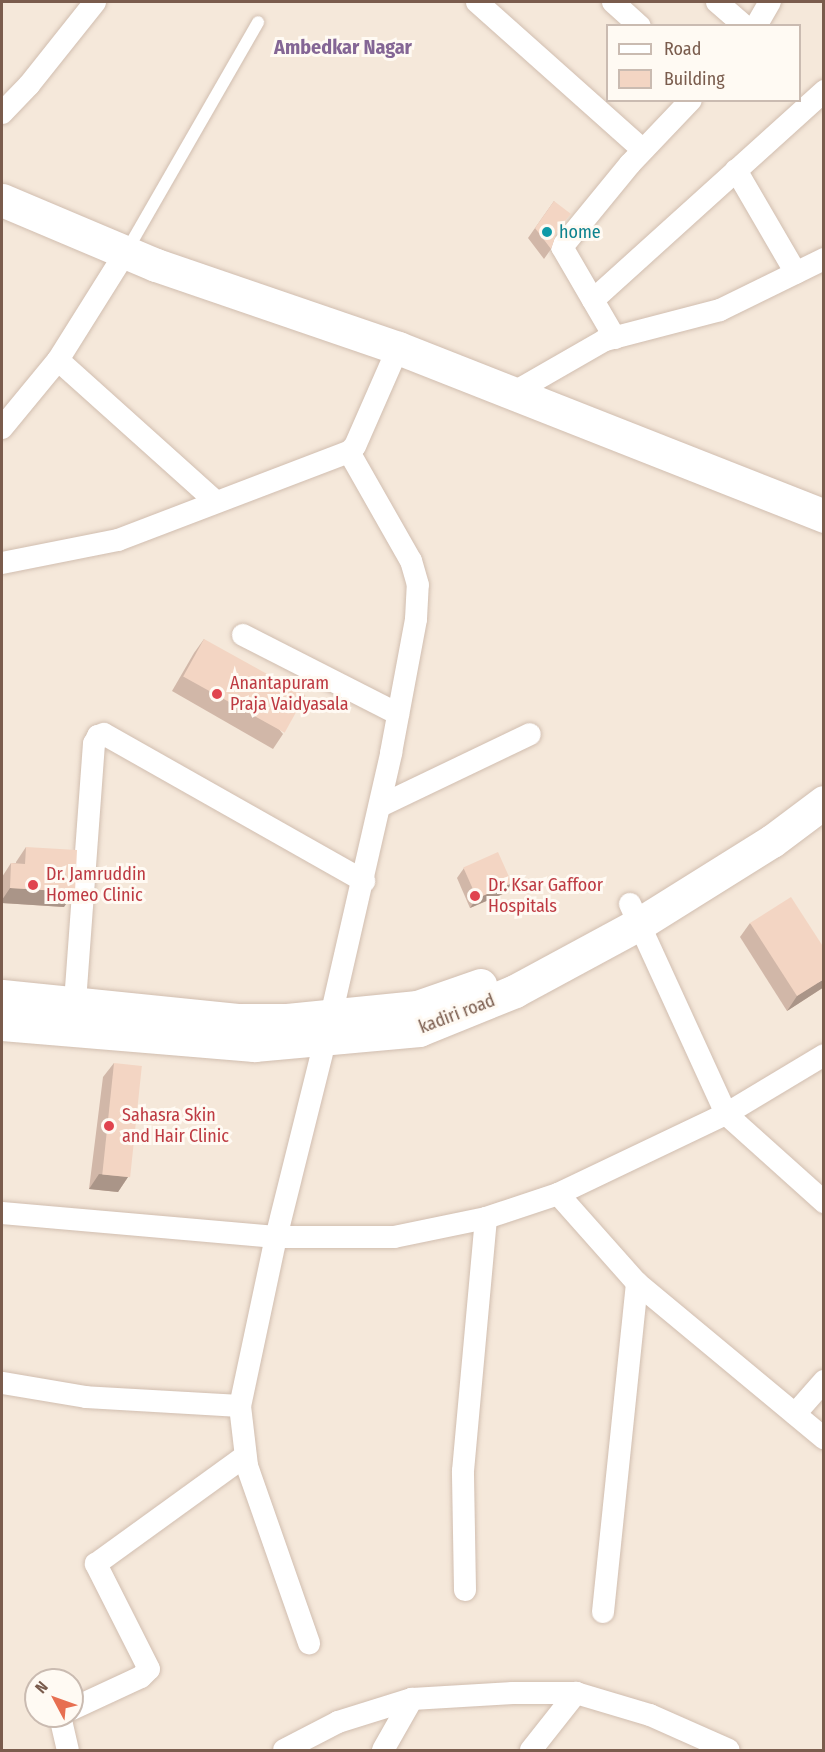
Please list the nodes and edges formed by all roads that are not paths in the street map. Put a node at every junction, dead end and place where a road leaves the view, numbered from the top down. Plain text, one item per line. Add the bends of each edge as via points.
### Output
1 (95, 2) edge
2 (477, 2) edge
3 (613, 2) edge
4 (717, 2) edge
5 (770, 2) edge
6 (258, 22) dead end
7 (638, 24) edge
8 (743, 24) edge
9 (757, 24) edge
10 (824, 91) edge
11 (689, 102) edge
12 (2, 113) edge
13 (643, 150) junction
14 (736, 170) junction
15 (5, 208) edge
16 (125, 253) junction
17 (824, 259) edge
18 (796, 273) junction
19 (593, 300) junction
20 (615, 338) junction
21 (398, 348) junction
22 (58, 360) junction
23 (511, 394) junction
24 (2, 428) edge
25 (349, 452) junction
26 (216, 502) junction
27 (824, 516) edge
28 (2, 563) edge
29 (243, 635) dead end
30 (398, 714) junction
31 (530, 734) dead end
32 (824, 779) edge
33 (824, 802) edge
34 (380, 806) junction
35 (364, 881) junction
36 (635, 914) junction
37 (2, 996) edge
38 (75, 1002) junction
39 (2, 1024) edge
40 (328, 1028) junction
41 (824, 1055) edge
42 (726, 1114) junction
43 (558, 1194) junction
44 (824, 1202) edge
45 (2, 1213) edge
46 (486, 1218) junction
47 (276, 1237) junction
48 (638, 1283) junction
49 (824, 1382) edge
50 (2, 1383) edge
51 (240, 1406) junction
52 (795, 1414) junction
53 (824, 1437) edge
54 (244, 1456) junction
55 (465, 1590) dead end
56 (603, 1612) dead end
57 (309, 1643) dead end
58 (576, 1693) junction
59 (412, 1699) junction
60 (84, 1703) edge
61 (63, 1728) edge
62 (68, 1750) edge
63 (284, 1750) edge
64 (384, 1750) edge
65 (531, 1750) edge
66 (729, 1750) edge

1 - 12 street
2 - 13 street
3 - 7 street
4 - 8 street
5 - 9 street
6 - 16 lane
10 - 14 street
11 - 13 street
13 - 19 street via 562,247
14 - 18 street
14 - 19 street
15 - 16 main road
16 - 21 main road
16 - 22 street
17 - 18 street
18 - 20 street via 720,310
19 - 20 street
20 - 23 street
21 - 23 main road
21 - 25 street
22 - 24 street
22 - 26 street
23 - 27 main road
25 - 26 street
25 - 30 street via 411,561 418,585 416,619
26 - 28 street via 118,540
29 - 30 street
30 - 34 street
31 - 34 street
32 - 36 main road, kadiri road
33 - 36 main road, kadiri road via 772,841
34 - 35 street
35 - 38 street via 104,734 98,736 94,744
35 - 40 street
36 - 40 main road, kadiri road via 515,991 445,1023 401,1034
36 - 42 street
37 - 38 main road, kadiri road
38 - 40 main road, kadiri road
39 - 40 main road, kadiri road via 254,1045
40 - 47 street
41 - 42 street
42 - 43 street
42 - 44 street
43 - 46 street
43 - 48 street
45 - 47 street
46 - 47 street via 394,1237
46 - 55 street via 463,1471
47 - 51 street
48 - 52 street
48 - 56 street
49 - 52 street
50 - 51 street via 86,1397
51 - 54 street
52 - 53 street
54 - 57 street
54 - 60 street via 96,1564 149,1669 141,1677
58 - 59 street
58 - 65 street
58 - 66 street via 650,1715
59 - 63 street via 338,1722
59 - 64 street
61 - 62 street

